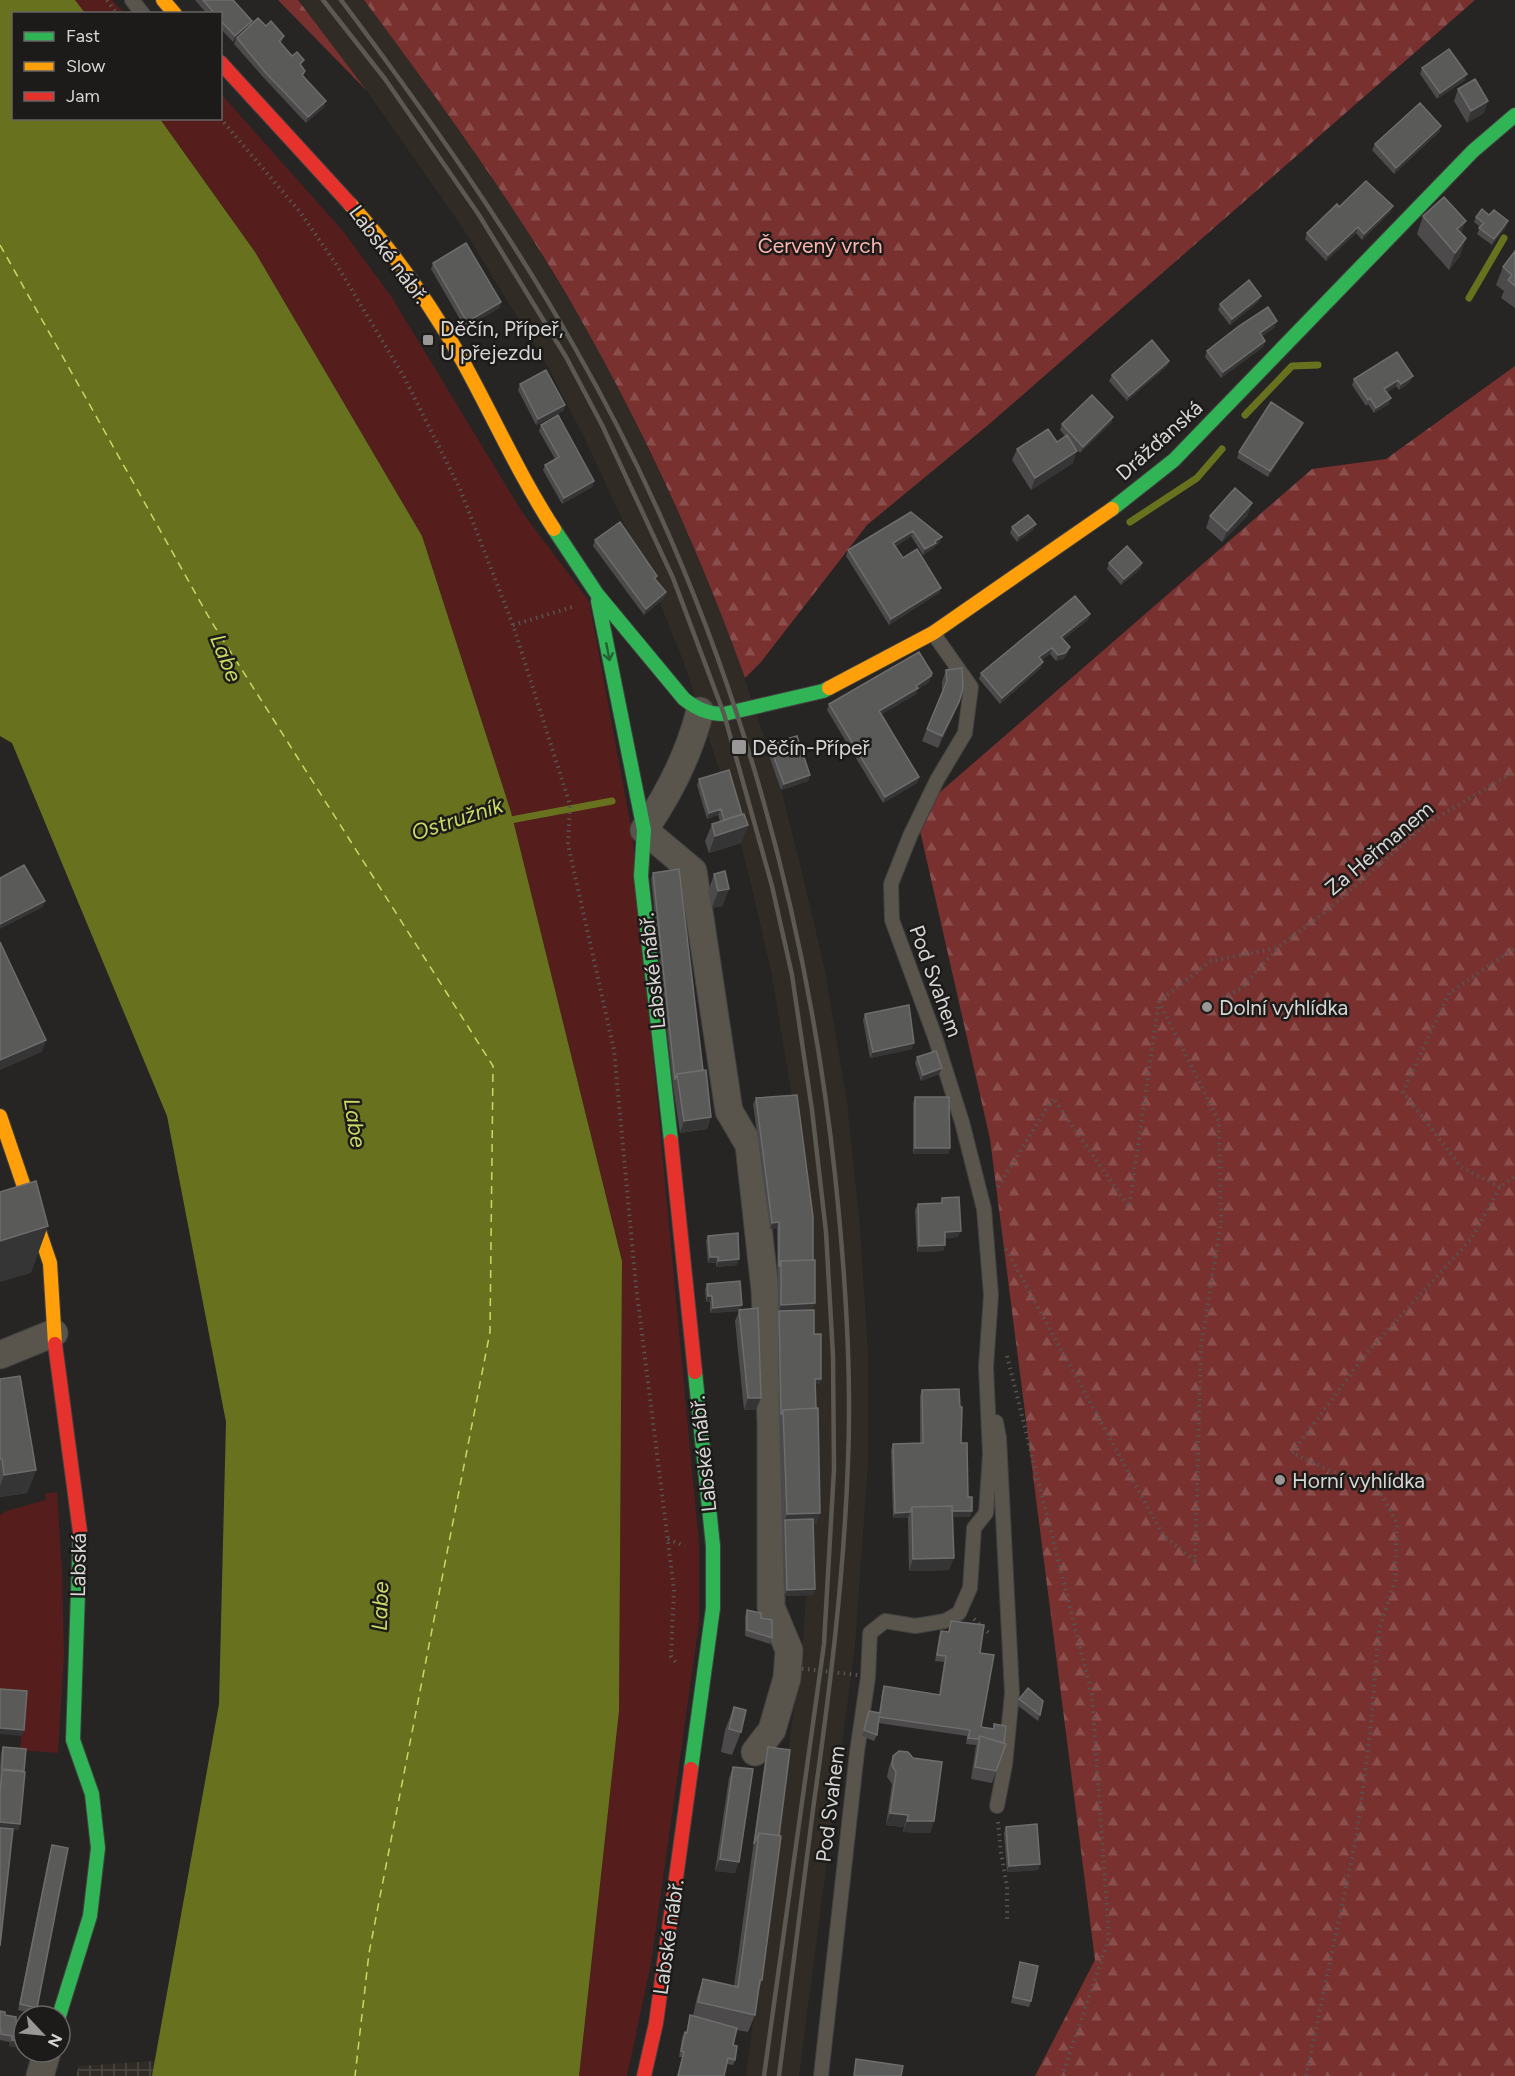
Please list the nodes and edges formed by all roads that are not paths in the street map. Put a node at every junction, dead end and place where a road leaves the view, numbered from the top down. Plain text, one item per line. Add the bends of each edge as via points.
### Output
1 (132, 0) edge
2 (163, 0) edge
3 (141, 12) edge
4 (173, 12) edge
5 (222, 64) edge
6 (1515, 115) edge
7 (597, 594) junction
8 (933, 633) junction
9 (700, 711) junction
10 (645, 830) junction
11 (0, 1116) edge
12 (54, 1333) junction
13 (0, 1355) edge
14 (986, 1367) junction
15 (755, 1752) dead end
16 (997, 1806) road end
17 (63, 2004) edge
18 (644, 2076) edge
19 (821, 2076) edge

1 - 3 lane
2 - 4 street
5 - 7 street, Labské nábř. via 354,208 419,290 461,359 535,499
6 - 8 street, Drážďanská via 1473,151 1174,460 1106,514
7 - 9 street, Labské nábř. via 668,682
7 -> 10 street, Labské nábř.
8 - 9 street, Drážďanská via 823,691 724,714
8 - 14 lane, Pod Svahem via 971,687 965,733 937,780 891,884 892,920 935,1037 984,1209 991,1294
9 - 10 street, Labské nábř. via 694,735 665,800
10 - 15 street via 693,871 729,1111 748,1144 765,1290 771,1421 771,1607 789,1650 787,1678 772,1730
10 - 18 street, Labské nábř. via 642,876 712,1546 712,1608 656,2023
11 - 12 street, Labská via 50,1263
12 - 13 street
12 - 17 street, Labská via 80,1534 73,1740 92,1794 98,1848 90,1916
14 - 16 lane, Pod Svahem via 999,1438 1012,1693
14 - 19 lane, Pod Svahem via 990,1454 986,1513 974,1528 970,1588 959,1613 945,1621 915,1626 885,1621 870,1633

